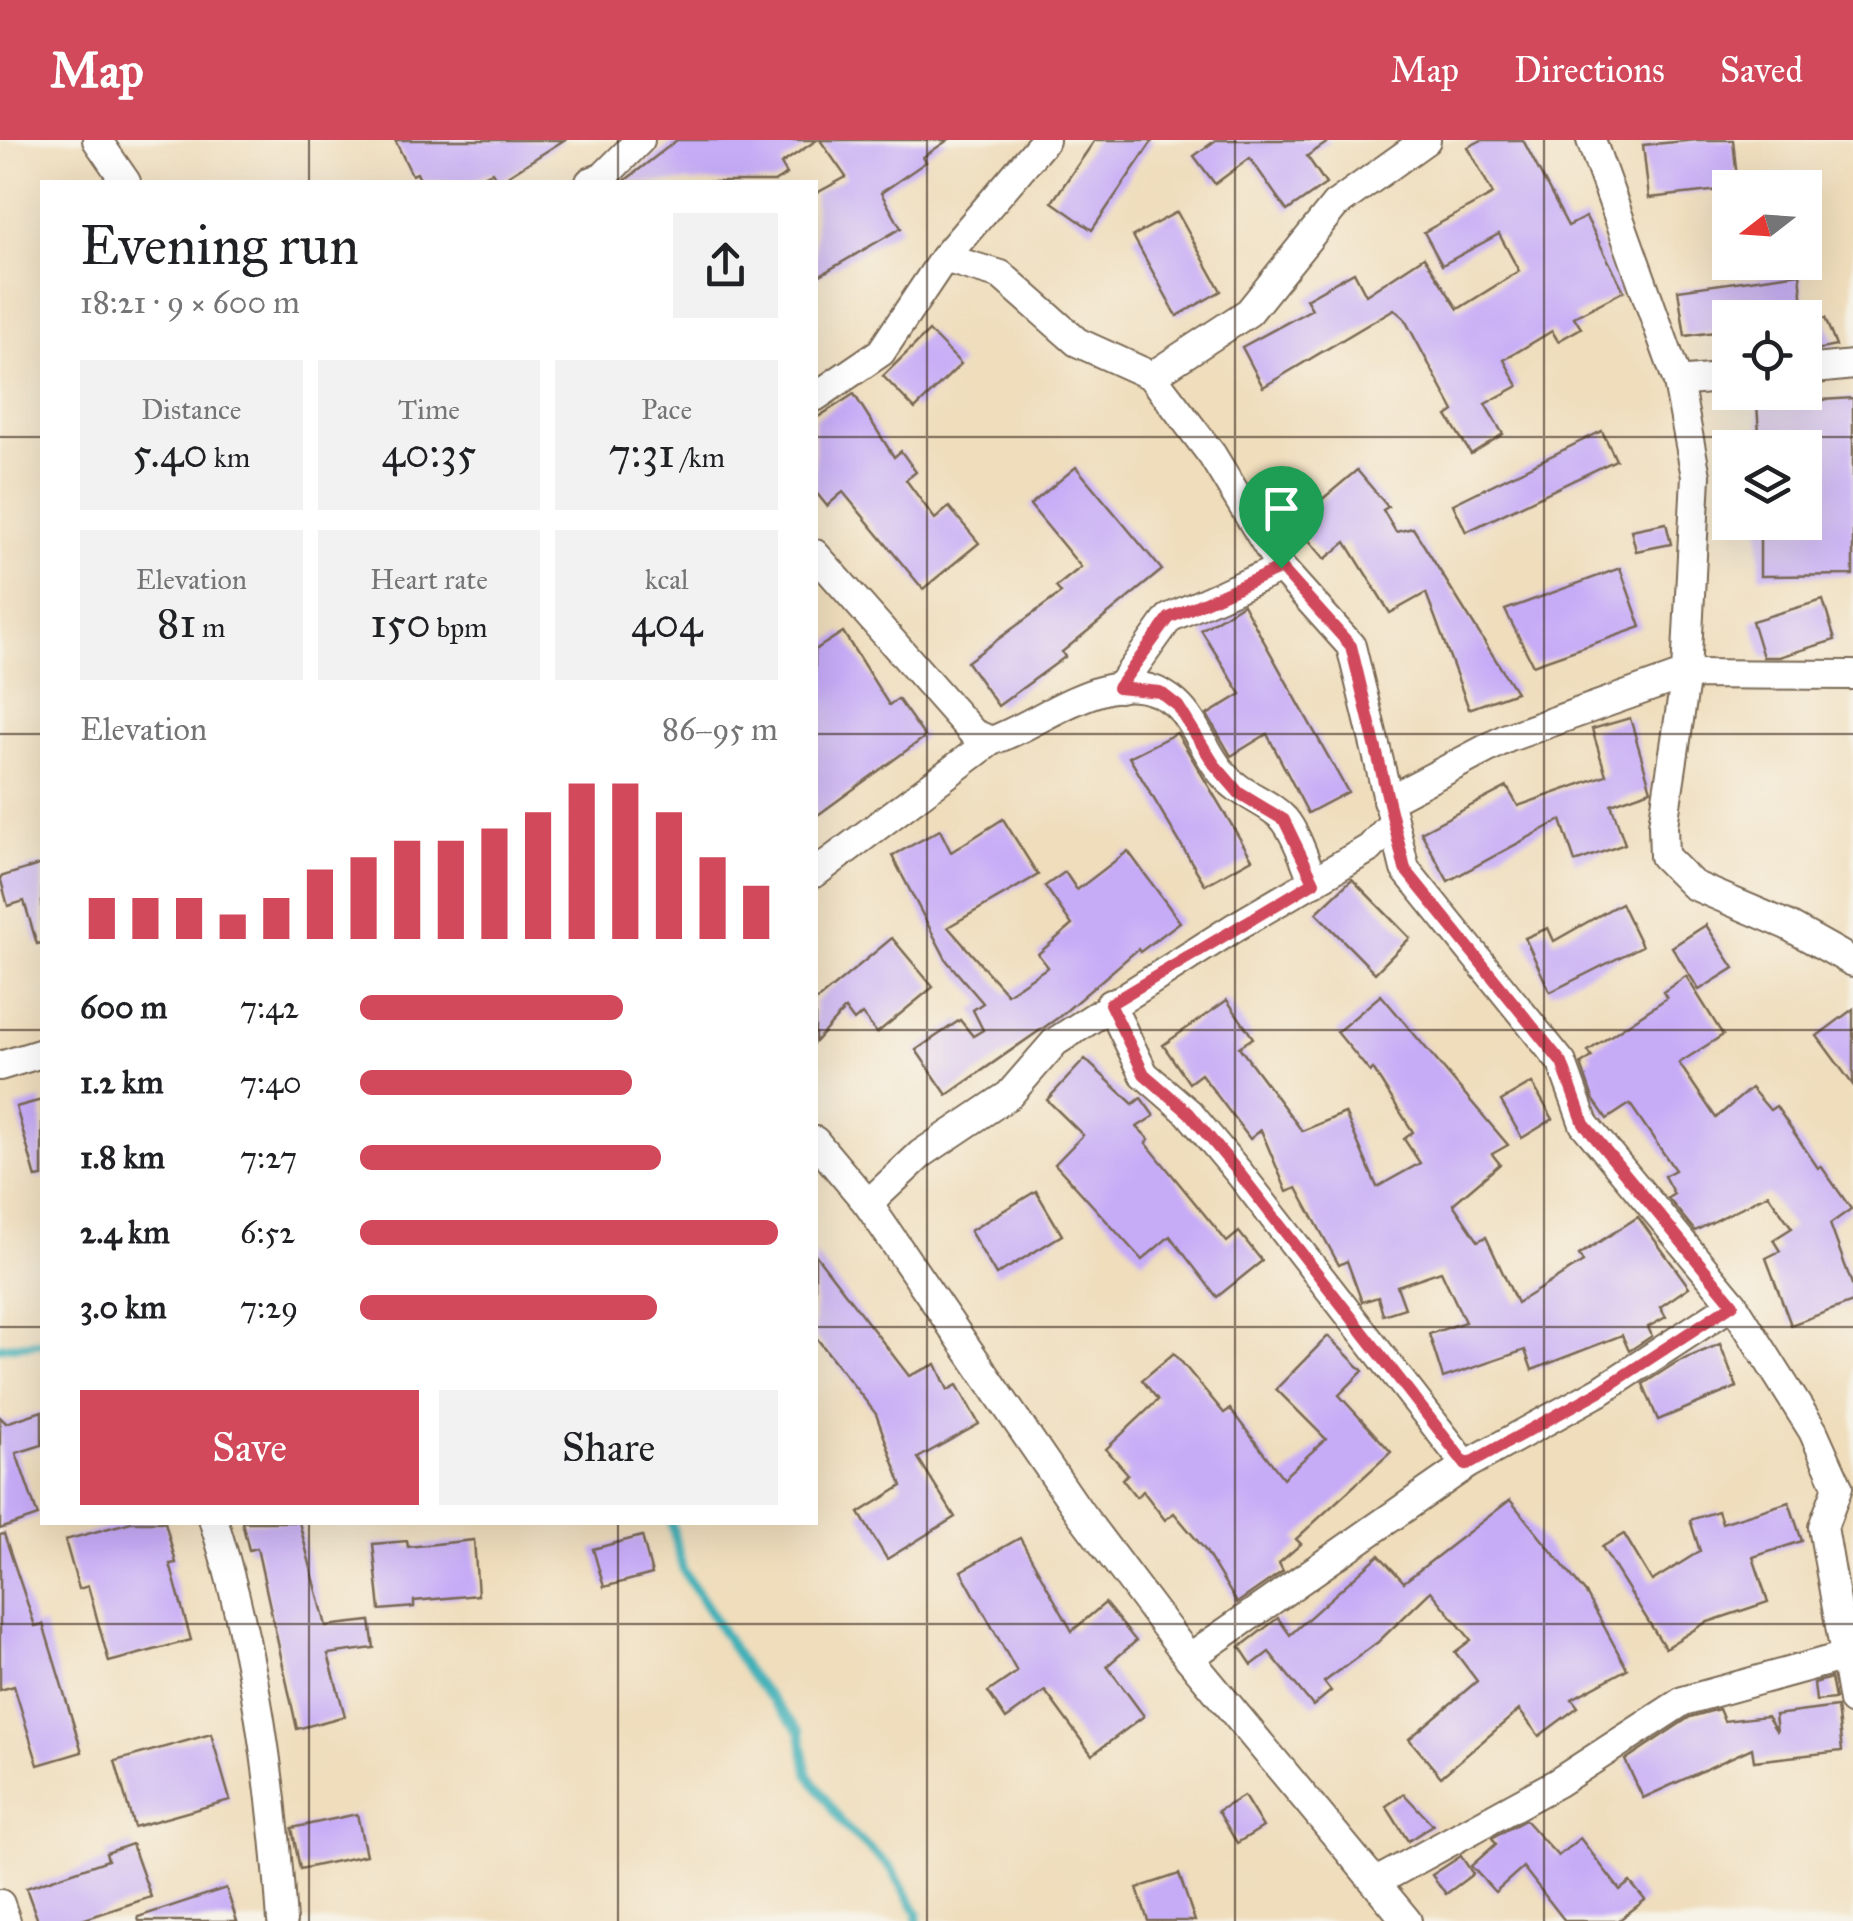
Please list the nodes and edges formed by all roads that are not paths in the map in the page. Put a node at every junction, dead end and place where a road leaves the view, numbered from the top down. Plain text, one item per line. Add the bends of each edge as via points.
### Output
1 (97, 140) edge
2 (640, 140) edge
3 (1045, 140) edge
4 (1426, 140) edge
5 (1590, 140) edge
6 (125, 180) edge
7 (595, 180) edge
8 (944, 258) junction
9 (1853, 366) edge
10 (1822, 369) edge
11 (1152, 376) junction
12 (1712, 379) edge
13 (1678, 382) junction
14 (818, 396) edge
15 (818, 557) edge
16 (1281, 568) junction
17 (1686, 674) junction
18 (1853, 676) edge
19 (1118, 688) junction
20 (991, 741) junction
21 (1389, 813) junction
22 (1370, 848) junction
23 (1405, 869) junction
24 (818, 871) edge
25 (1314, 882) junction
26 (1853, 962) edge
27 (1110, 1004) junction
28 (40, 1055) edge
29 (0, 1066) edge
30 (818, 1145) edge
31 (868, 1204) junction
32 (1733, 1304) junction
33 (1466, 1465) junction
34 (215, 1525) edge
35 (1848, 1655) edge
36 (1189, 1658) junction
37 (1853, 1701) edge
38 (1378, 1882) junction
39 (0, 1904) edge
40 (6, 1921) edge
41 (282, 1921) edge
42 (1407, 1921) edge

1 - 6 street
2 - 7 street
3 - 8 street
4 - 11 street via 1336,205 1249,312
5 - 13 street
8 - 11 street via 1001,275 1077,342
8 - 14 street via 881,352
9 - 10 street
11 - 16 street via 1212,454
12 - 13 street
13 - 17 street via 1696,476
15 - 20 street via 973,733
16 - 19 street via 1169,618
16 - 21 street via 1351,646
17 - 18 street
17 - 21 street via 1507,738
17 - 26 street via 1664,856 1693,885
19 - 20 street via 1062,703
19 - 25 street via 1160,692 1178,706 1239,793 1284,820
20 - 24 street
21 - 22 street
21 - 23 street
22 - 23 street
22 - 25 street
23 - 32 street via 1562,1063 1584,1124
25 - 27 street
27 - 31 street via 1055,1042 1009,1095 921,1154
27 - 33 street via 1144,1074 1189,1113 1240,1174
28 - 29 street
30 - 31 street
31 - 36 street via 1080,1513
32 - 33 street via 1602,1390
32 - 35 street via 1814,1431 1838,1487 1822,1527
33 - 36 street
34 - 41 street via 239,1602 275,1822
35 - 37 street
35 - 38 street via 1683,1701 1557,1782
36 - 38 street
38 - 42 street
39 - 40 street

